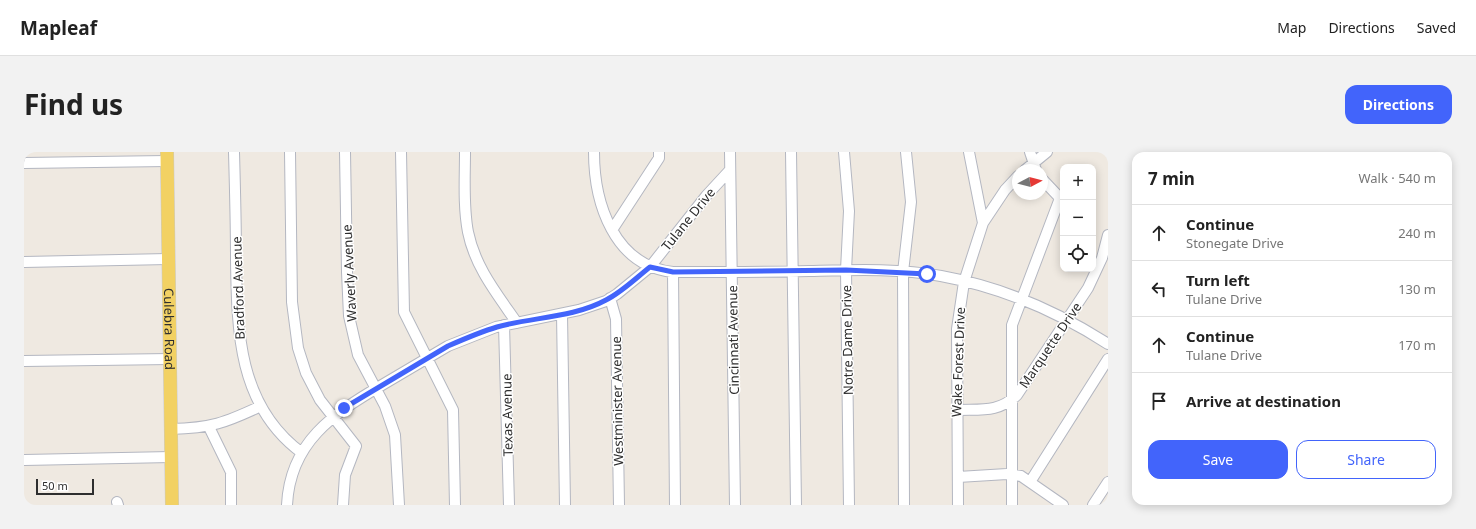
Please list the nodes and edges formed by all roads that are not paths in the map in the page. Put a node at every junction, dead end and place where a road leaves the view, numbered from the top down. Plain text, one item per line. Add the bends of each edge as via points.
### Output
1 (234, 152) edge
2 (290, 152) edge
3 (345, 152) edge
4 (401, 152) edge
5 (465, 152) edge
6 (594, 152) edge
7 (659, 152) edge
8 (730, 152) edge
9 (791, 152) edge
10 (844, 152) edge
11 (906, 152) edge
12 (969, 152) edge
13 (1030, 152) edge
14 (1047, 152) edge
15 (167, 157) edge
16 (24, 163) edge
17 (1033, 164) edge
18 (1036, 164) edge
19 (730, 170) junction
20 (1012, 183) edge
21 (1048, 185) edge
22 (982, 223) junction
23 (612, 230) junction
24 (1108, 235) edge
25 (168, 259) junction
26 (24, 262) edge
27 (650, 267) junction
28 (846, 270) junction
29 (792, 271) junction
30 (673, 272) junction
31 (732, 272) junction
32 (903, 272) junction
33 (964, 282) junction
34 (610, 298) junction
35 (1022, 299) junction
36 (562, 314) junction
37 (1067, 319) junction
38 (517, 323) junction
39 (504, 325) junction
40 (1108, 344) edge
41 (170, 359) junction
42 (427, 359) junction
43 (1108, 359) edge
44 (24, 361) edge
45 (375, 389) junction
46 (1011, 400) junction
47 (261, 406) junction
48 (957, 410) junction
49 (333, 417) junction
50 (209, 427) junction
51 (171, 429) junction
52 (302, 453) junction
53 (171, 457) junction
54 (24, 460) edge
55 (1012, 474) junction
56 (958, 477) junction
57 (1030, 482) junction
58 (1108, 482) edge
59 (172, 505) edge
60 (232, 505) edge
61 (287, 505) edge
62 (343, 505) edge
63 (399, 505) edge
64 (455, 505) edge
65 (509, 505) edge
66 (565, 505) edge
67 (619, 505) edge
68 (675, 505) edge
69 (735, 505) edge
70 (796, 505) edge
71 (849, 505) edge
72 (904, 505) edge
73 (958, 505) edge
74 (1012, 505) edge
75 (1063, 505) edge
76 (1093, 505) edge

1 - 47 street, Bradford Avenue via 240,343
2 - 49 street via 294,326 306,373 320,400
3 - 45 street, Waverly Avenue via 349,316 358,355
4 - 42 street via 404,312
5 - 38 street via 466,216 473,250 487,280
6 - 23 street via 598,196
7 - 23 street via 659,158
8 - 19 street, Cincinnati Avenue
9 - 29 street
10 - 28 street, Notre Dame Drive via 848,211
11 - 32 street via 911,202
12 - 22 street, Wake Forest Drive
13 - 17 street
14 - 18 street
15 - 16 street
15 - 25 main road, Culebra Road
19 - 27 street, Tulane Drive
19 - 31 street, Cincinnati Avenue
20 - 22 street
21 - 35 street via 1060,198
22 - 33 street, Wake Forest Drive
23 - 27 street via 637,260
24 - 37 street, Marquette Drive via 1096,273
25 - 26 street
25 - 41 main road, Culebra Road
27 - 30 street
27 - 34 street, Tulane Drive
28 - 29 street
28 - 32 street
28 - 71 street, Notre Dame Drive
29 - 31 street
29 - 70 street
30 - 31 street
30 - 68 street
31 - 69 street, Cincinnati Avenue
32 - 33 street via 942,276
32 - 72 street
33 - 35 street via 986,286
33 - 48 street, Wake Forest Drive via 957,329
34 - 36 street, Tulane Drive
34 - 67 street, Westminister Avenue via 616,319
35 - 37 street
35 - 46 street via 1012,325
36 - 38 street, Tulane Drive
36 - 66 street
37 - 40 street
37 - 46 street, Marquette Drive via 1017,395
38 - 39 street, Tulane Drive
39 - 42 street via 465,338
39 - 65 street, Texas Avenue
41 - 44 street
41 - 51 main road, Culebra Road
42 - 45 street
42 - 64 street via 453,410
43 - 57 street
45 - 49 street
45 - 63 street, Waverly Avenue via 396,435
46 - 48 street, Marquette Drive via 1008,404 996,408
46 - 55 street
47 - 50 street
47 - 52 street, Bradford Avenue via 280,434
48 - 56 street, Wake Forest Drive
49 - 52 street via 311,438
49 - 62 street via 356,446 345,475
50 - 51 street
50 - 60 street via 231,472
51 - 53 main road, Culebra Road
52 - 61 street via 295,464 290,481
53 - 54 street
53 - 59 main road, Culebra Road
55 - 56 street
55 - 57 street
55 - 74 street
56 - 73 street, Wake Forest Drive
57 - 75 street
58 - 76 street

